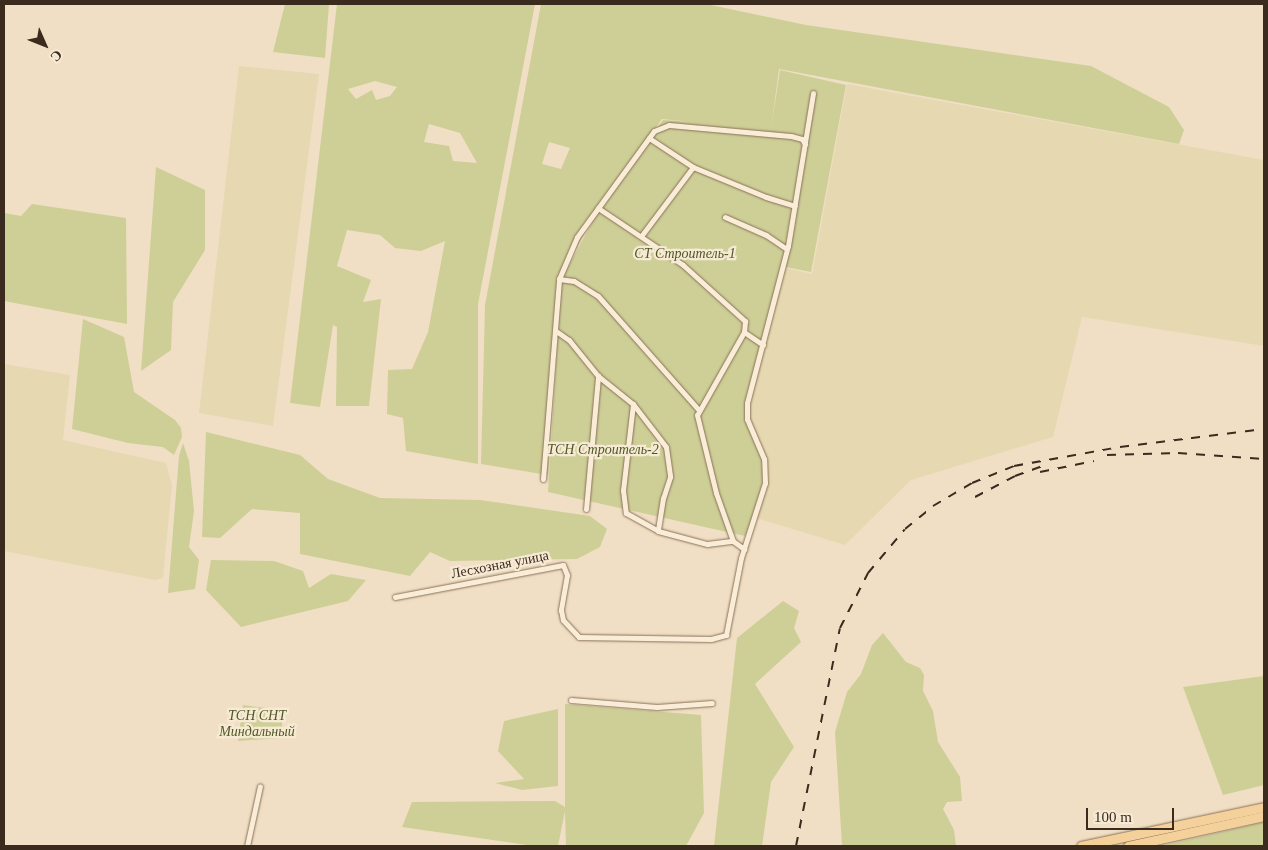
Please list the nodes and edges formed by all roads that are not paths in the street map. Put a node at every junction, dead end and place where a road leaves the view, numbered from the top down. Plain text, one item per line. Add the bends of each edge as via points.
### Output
1 (813, 93) dead end
2 (649, 138) junction
3 (806, 144) junction
4 (693, 166) junction
5 (795, 206) junction
6 (598, 208) junction
7 (725, 217) dead end
8 (642, 236) junction
9 (787, 249) junction
10 (560, 279) junction
11 (556, 331) junction
12 (744, 332) junction
13 (763, 345) junction
14 (598, 376) junction
15 (633, 404) junction
16 (698, 409) junction
17 (543, 479) dead end
18 (586, 509) dead end
19 (658, 531) junction
20 (733, 541) junction
21 (744, 549) junction
22 (395, 597) dead end
23 (571, 700) dead end
24 (712, 703) dead end
25 (260, 786) dead end
26 (1264, 807) edge
27 (1264, 816) edge
28 (1125, 835) junction
29 (1164, 837) junction
30 (247, 846) edge
31 (1082, 846) edge
32 (1099, 846) edge
33 (1128, 846) edge
34 (1145, 846) edge

1 - 3 street
2 - 3 street via 659,128 669,125 791,136 802,138
2 - 4 street
2 - 6 street
3 - 5 street
4 - 5 street
4 - 8 street
5 - 9 street
6 - 8 street
6 - 10 street via 577,237
7 - 9 street via 766,235
8 - 12 street via 683,265 739,314 746,325
9 - 13 street
10 - 11 street
10 - 16 street via 574,281 598,296
11 - 14 street via 569,340
11 - 17 street
12 - 13 street
12 - 16 street via 706,402
13 - 21 street via 747,410 764,459 765,483
14 - 15 street
14 - 18 street
15 - 19 street via 658,434 670,462 670,477
15 - 19 street via 623,490 626,513
16 - 20 street via 698,432
19 - 20 street via 708,544
20 - 21 street
21 - 22 street, Лесхозная улица via 726,635 711,639 579,637 562,620 567,575 563,565
23 - 24 street via 657,707
25 - 30 street
26 - 28 main road
27 - 29 main road
28 - 31 main road
28 - 32 main road via 1114,843
29 - 33 main road
29 - 34 main road

